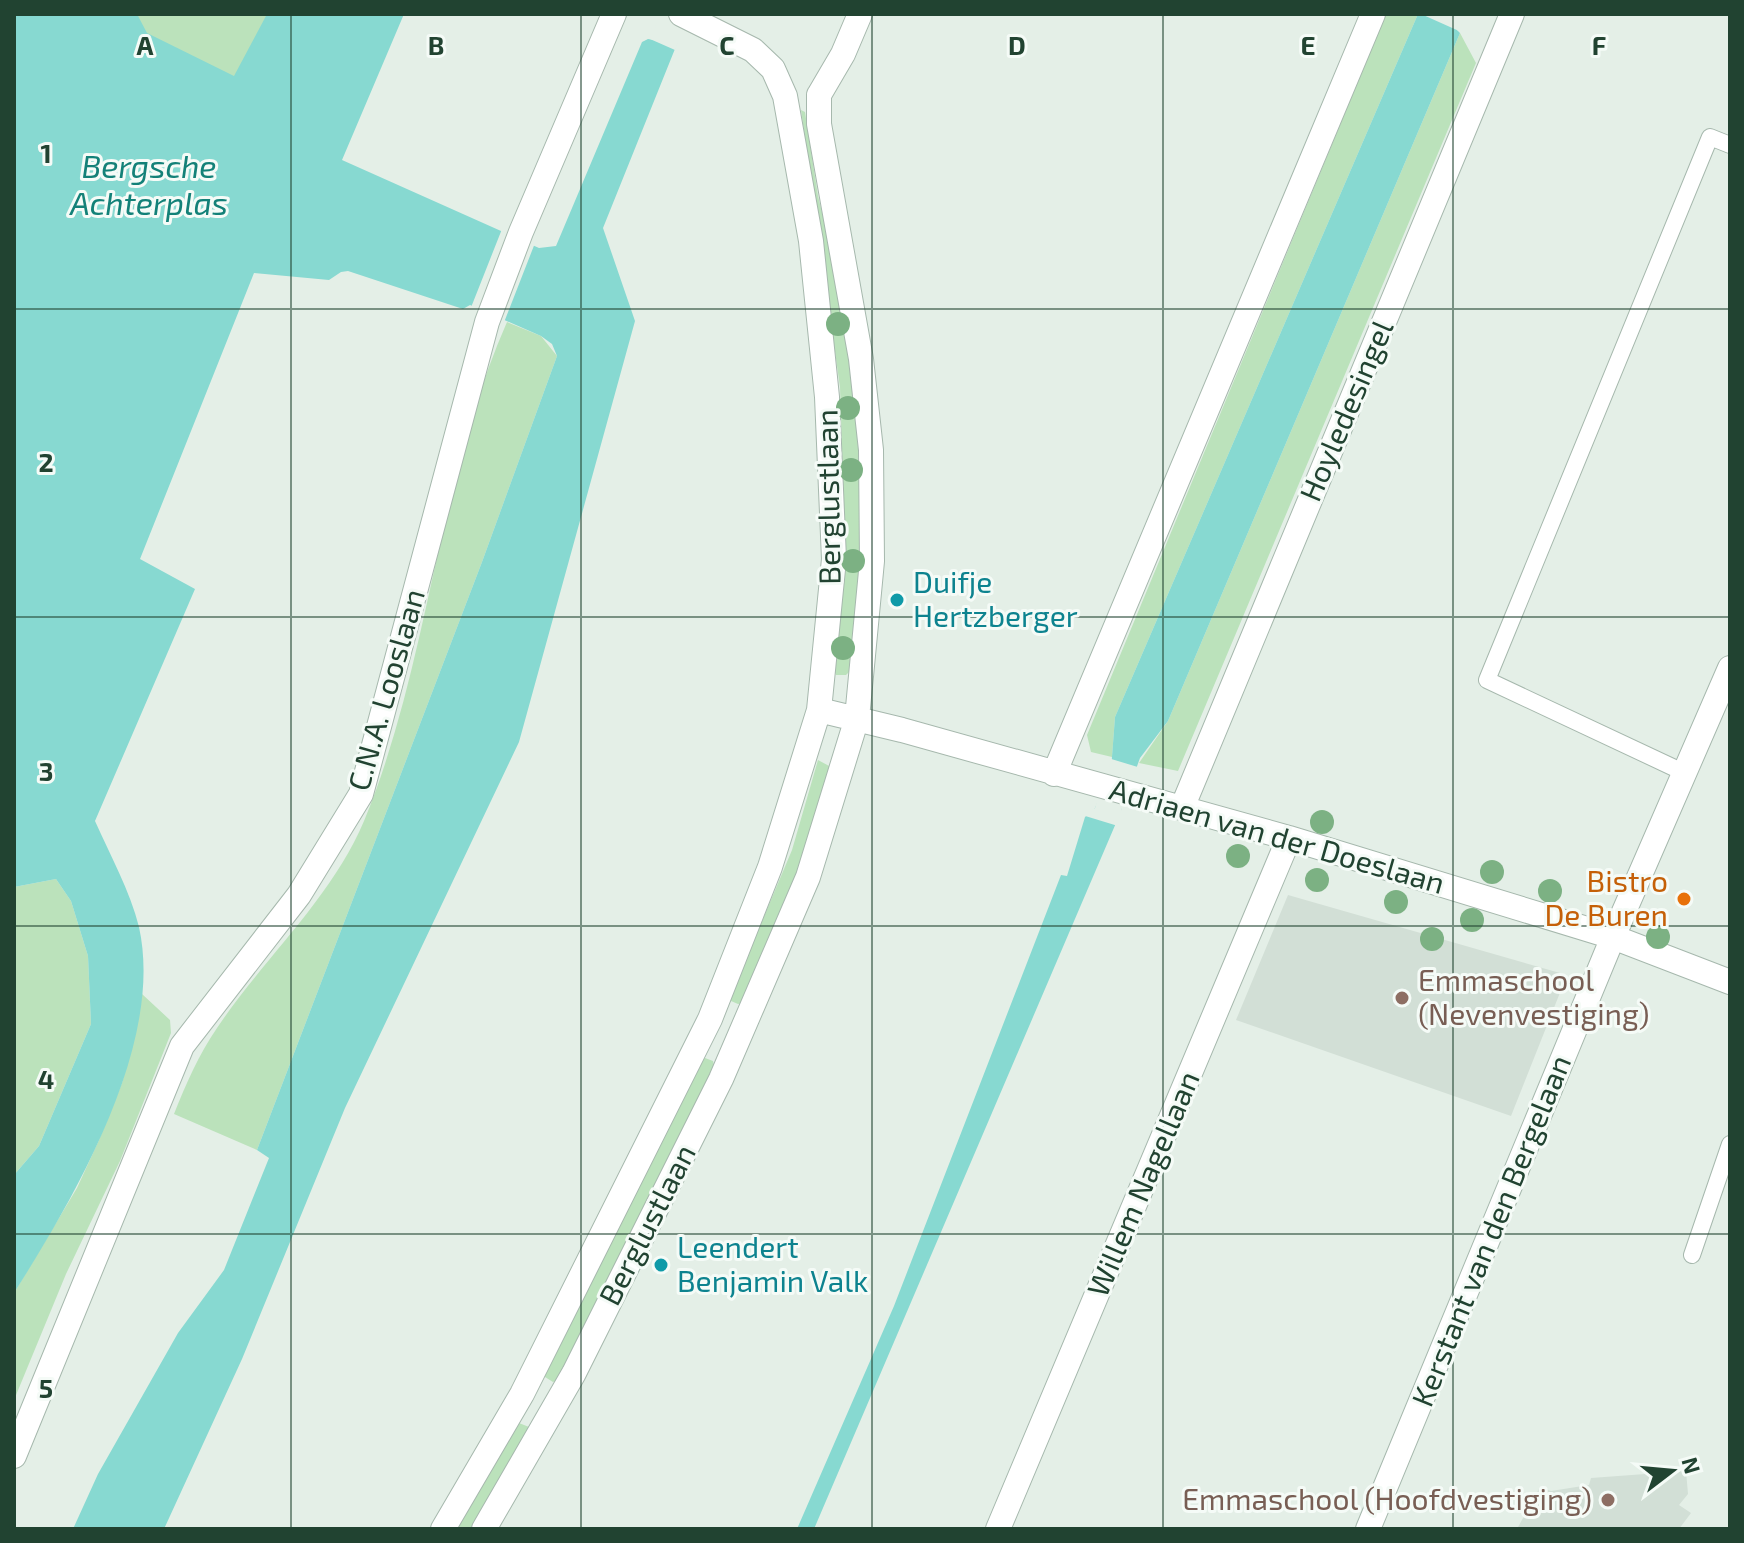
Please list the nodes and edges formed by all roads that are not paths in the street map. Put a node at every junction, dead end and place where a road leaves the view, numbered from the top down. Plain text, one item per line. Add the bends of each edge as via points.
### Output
1 (614, 14) edge
2 (860, 14) edge
3 (1373, 14) edge
4 (1512, 14) edge
5 (685, 16) edge
6 (819, 95) junction
7 (785, 96) junction
8 (1730, 145) edge
9 (1730, 668) edge
10 (819, 710) junction
11 (857, 718) junction
12 (1683, 772) junction
13 (1054, 774) junction
14 (1182, 808) junction
15 (1289, 838) junction
16 (1613, 937) junction
17 (1730, 982) edge
18 (710, 1019) junction
19 (740, 1036) junction
20 (1730, 1144) edge
21 (1692, 1255) dead end
22 (522, 1394) junction
23 (552, 1411) junction
24 (14, 1456) edge
25 (443, 1529) edge
26 (484, 1529) edge
27 (998, 1529) edge
28 (1368, 1529) edge

1 - 24 street, C.N.A. Looslaan via 487,322 361,794 299,895 182,1046
2 - 6 street
3 - 13 street
4 - 14 street, Hoyledesingel
5 - 7 street, Berglustlaan via 753,50 773,69
6 - 7 street
6 - 11 street, Berglustlaan via 819,124 861,359 871,450 872,561
7 - 10 street, Berglustlaan via 811,241 827,397 834,559
8 - 12 lane via 1710,137 1487,680
9 - 12 street, Kerstant van den Bergelaan
10 - 11 street, Adriaen van der Doeslaan
10 - 18 street, Berglustlaan via 770,867
11 - 13 street, Adriaen van der Doeslaan
11 - 19 street, Berglustlaan via 808,877
12 - 16 street, Kerstant van den Bergelaan
13 - 14 street, Adriaen van der Doeslaan
14 - 15 street, Adriaen van der Doeslaan
15 - 16 street, Adriaen van der Doeslaan
15 - 27 street, Willem Nagellaan
16 - 17 street, Adriaen van der Doeslaan
16 - 28 street, Kerstant van den Bergelaan
18 - 19 street
18 - 22 street, Berglustlaan
19 - 23 street, Berglustlaan
20 - 21 lane
22 - 23 street
22 - 25 street, Berglustlaan
23 - 26 street, Berglustlaan

